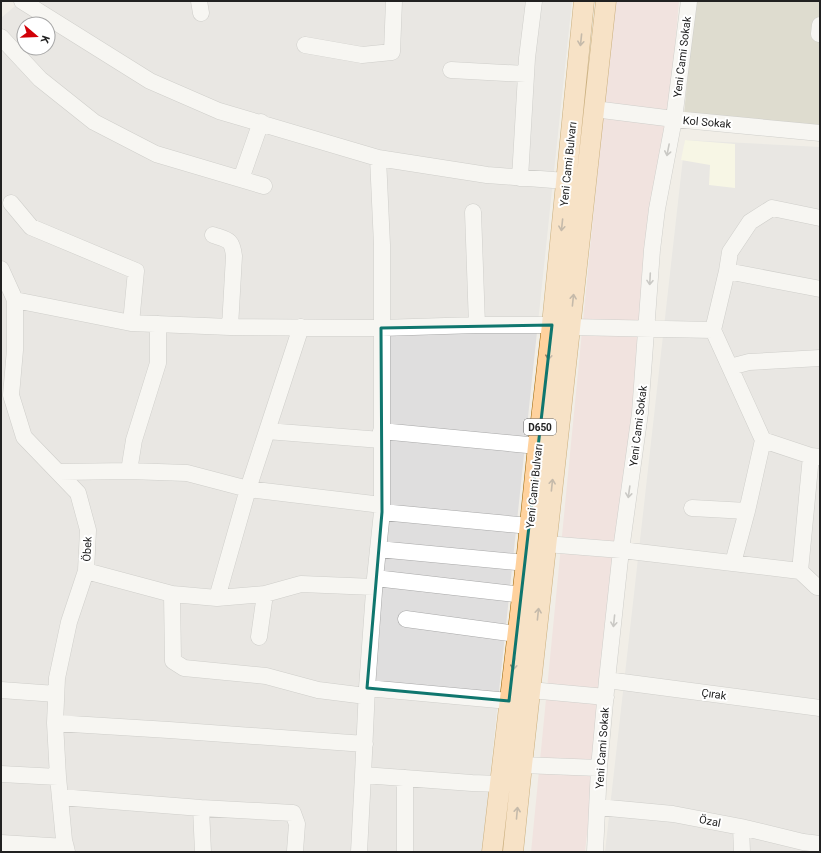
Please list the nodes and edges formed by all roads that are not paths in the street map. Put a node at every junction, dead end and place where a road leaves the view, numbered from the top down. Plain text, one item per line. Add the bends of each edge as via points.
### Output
1 (22, 1) edge
2 (394, 1) edge
3 (534, 1) edge
4 (584, 1) edge
5 (606, 1) edge
6 (690, 1) edge
7 (820, 25) edge
8 (820, 34) edge
9 (1, 38) edge
10 (305, 45) dead end
11 (451, 70) dead end
12 (526, 74) junction
13 (594, 109) junction
14 (674, 119) junction
15 (261, 122) junction
16 (820, 133) edge
17 (378, 158) junction
18 (520, 178) junction
19 (241, 179) junction
20 (566, 181) junction
21 (264, 186) dead end
22 (11, 203) dead end
23 (473, 212) dead end
24 (820, 218) edge
25 (213, 235) dead end
26 (1, 269) edge
27 (727, 271) junction
28 (820, 289) edge
29 (15, 300) junction
30 (130, 323) junction
31 (158, 324) junction
32 (477, 325) junction
33 (561, 326) junction
34 (230, 327) junction
35 (301, 327) junction
36 (381, 328) junction
37 (647, 329) junction
38 (714, 330) junction
39 (820, 358) edge
40 (730, 367) junction
41 (268, 431) junction
42 (381, 435) junction
43 (763, 440) junction
44 (538, 446) junction
45 (815, 457) edge
46 (129, 471) junction
47 (58, 472) junction
48 (248, 489) junction
49 (382, 508) junction
50 (692, 508) dead end
51 (747, 511) junction
52 (530, 526) junction
53 (546, 544) junction
54 (378, 549) junction
55 (621, 550) junction
56 (526, 563) junction
57 (733, 563) junction
58 (800, 571) junction
59 (86, 572) junction
60 (375, 582) junction
61 (820, 587) edge
62 (172, 594) junction
63 (265, 594) junction
64 (523, 595) junction
65 (217, 598) junction
66 (406, 619) dead end
67 (517, 634) junction
68 (259, 636) dead end
69 (608, 680) junction
70 (1, 690) edge
71 (530, 690) junction
72 (367, 692) junction
73 (56, 694) junction
74 (606, 697) junction
75 (510, 701) junction
76 (820, 708) edge
77 (55, 723) junction
78 (365, 744) junction
79 (522, 765) junction
80 (599, 768) junction
81 (1, 774) edge
82 (363, 775) junction
83 (58, 777) junction
84 (405, 778) junction
85 (500, 784) junction
86 (60, 797) junction
87 (598, 807) junction
88 (201, 808) junction
89 (741, 827) junction
90 (1, 843) edge
91 (820, 844) edge
92 (803, 847) edge
93 (67, 850) edge
94 (295, 851) dead end
95 (203, 852) edge
96 (359, 852) edge
97 (405, 852) edge
98 (492, 852) edge
99 (513, 852) edge
100 (595, 852) edge
101 (742, 852) edge

1 - 15 street via 150,81 219,111
2 - 10 street via 392,52 362,55
3 - 12 street
4 -> 20 main road, Yeni Cami Bulvarı / D650
5 - 13 main road, Yeni Cami Bulvarı
6 - 14 street, Yeni Cami Sokak
7 - 8 street
9 - 19 street via 40,78 94,122 156,154
11 - 12 street
12 - 18 street
13 - 14 street, Kol Sokak
33 -> 13 main road, Yeni Cami Bulvarı
14 - 16 street, Kol Sokak
14 -> 37 street, Yeni Cami Sokak via 657,209
15 - 17 street
15 - 19 street
17 - 18 street
17 - 36 street via 382,245
18 - 20 street
19 - 21 street
20 -> 33 main road, Yeni Cami Bulvarı / D650
22 - 30 street via 31,226 136,271
23 - 32 street
24 - 27 street via 772,208 750,222 730,252
25 - 34 street via 227,240 233,246
26 - 29 street, Öbek
27 - 28 street
27 - 38 street
29 - 30 street
29 - 47 street, Öbek via 15,350 11,395 24,437
30 - 31 street
31 - 34 street
31 - 46 street via 158,363 134,440
32 - 33 street
32 - 36 street
33 - 37 street
33 -> 44 main road, Yeni Cami Bulvarı / D650
53 -> 33 main road, Yeni Cami Bulvarı
34 - 35 street
35 - 36 street
35 - 41 street
36 - 42 street
37 - 38 street
37 -> 55 street, Yeni Cami Sokak via 640,413
38 - 40 street
39 - 40 street via 749,362
40 - 43 street
41 - 42 street
41 - 48 street
42 - 44 street
42 - 49 street
43 - 45 street
43 - 51 street
44 - 52 main road, Yeni Cami Bulvarı / D650
45 - 58 street
46 - 47 street
46 - 48 street via 187,473
47 - 59 street, Öbek via 78,493 88,530
48 - 49 street
48 - 65 street
49 - 52 street
49 - 54 street
50 - 51 street
51 - 57 street
52 - 56 main road, Yeni Cami Bulvarı / D650
53 - 55 street
71 -> 53 main road, Yeni Cami Bulvarı
54 - 56 street
54 - 60 street
55 - 57 street
55 -> 69 street, Yeni Cami Sokak
56 - 64 main road, Yeni Cami Bulvarı / D650
57 - 58 street
58 - 61 street
59 - 62 street
59 - 73 street, Öbek via 69,622
60 - 63 street via 301,584
60 - 64 street
60 - 72 street
62 - 65 street
62 - 72 street via 173,661 184,668 266,676 318,690
63 - 65 street
63 - 68 street
64 - 67 main road, Yeni Cami Bulvarı / D650
66 - 67 street
67 -> 75 main road, Yeni Cami Bulvarı / D650
69 - 74 street, Yeni Cami Sokak
69 - 76 street, Çırak
70 - 73 street
71 - 74 street
71 - 79 main road, Yeni Cami Bulvarı
72 - 75 street
72 - 78 street
73 - 77 street, Öbek
74 - 80 street, Yeni Cami Sokak
75 - 85 main road, Yeni Cami Bulvarı / D650
77 - 78 street
77 - 83 street, Öbek
78 - 82 street
79 - 80 street
99 -> 79 main road, Yeni Cami Bulvarı
80 - 87 street, Yeni Cami Sokak
81 - 83 street
82 - 84 street
82 - 96 street
83 - 86 street, Öbek
84 - 85 street
84 - 97 street
85 - 98 main road, Yeni Cami Bulvarı / D650
86 - 88 street
86 - 93 street, Öbek
87 - 89 street, Özal via 673,814
87 - 100 street, Yeni Cami Sokak
88 - 94 street via 293,813 297,824
88 - 95 street
89 - 92 street, Özal
89 - 101 street
90 - 93 street
91 - 92 street, Özal

